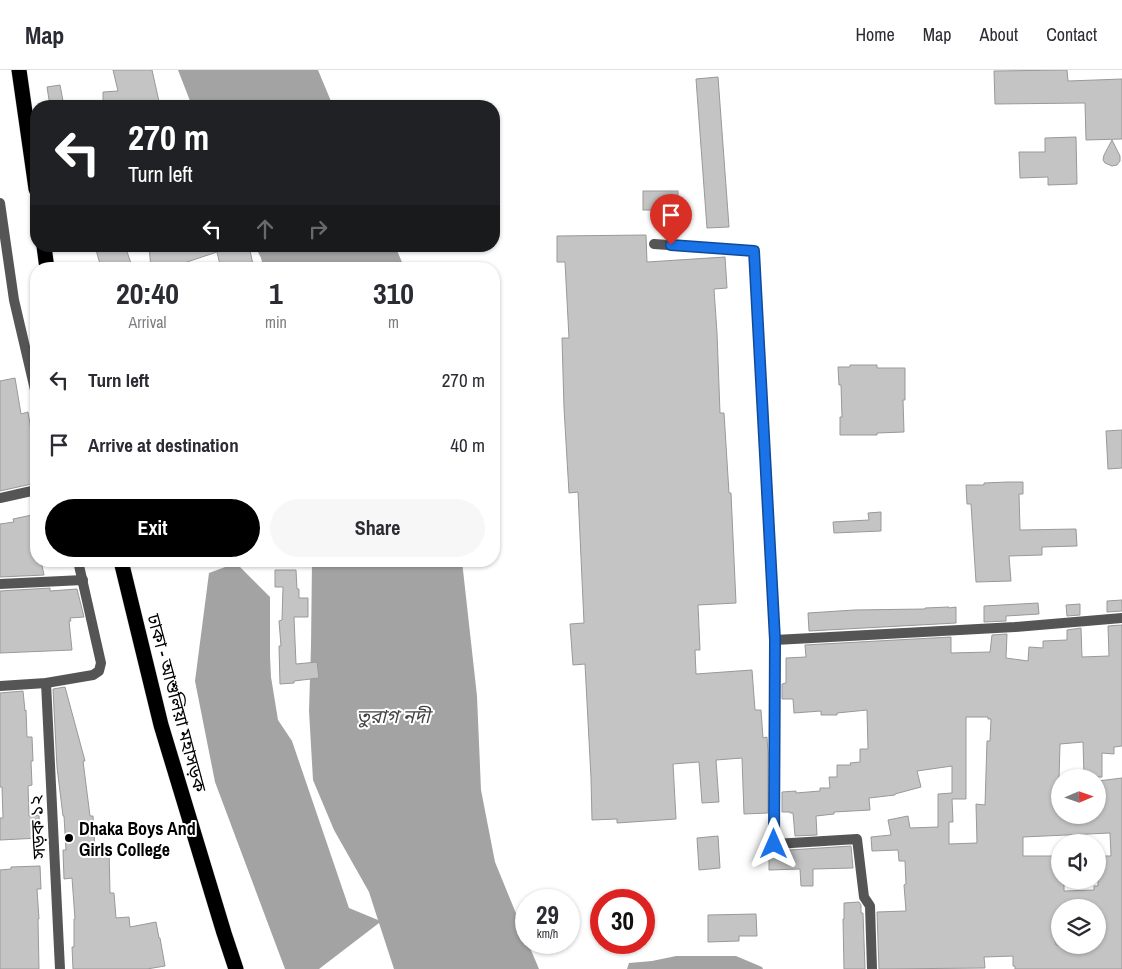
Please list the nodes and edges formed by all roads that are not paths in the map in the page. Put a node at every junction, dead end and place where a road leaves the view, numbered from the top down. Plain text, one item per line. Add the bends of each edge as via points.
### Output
1 (19, 70) edge
2 (30, 147) edge
3 (0, 203) edge
4 (654, 244) dead end
5 (30, 368) edge
6 (30, 491) edge
7 (0, 498) edge
8 (80, 567) edge
9 (122, 567) edge
10 (83, 580) junction
11 (0, 584) edge
12 (1122, 618) edge
13 (775, 640) junction
14 (46, 683) junction
15 (0, 686) edge
16 (60, 969) edge
17 (236, 969) edge
18 (872, 969) edge

1 - 2 highway
3 - 5 street via 14,300
4 - 13 street via 754,251
6 - 7 street
8 - 10 street
9 - 17 highway, ঢাকা - আশুলিয়া মহাসড়ক via 161,725
10 - 11 street
10 - 14 street via 101,663 99,671 93,675
12 - 13 street
13 - 18 street via 774,844 857,839 864,897 870,906
14 - 15 street
14 - 16 street, সড়ক ১২

